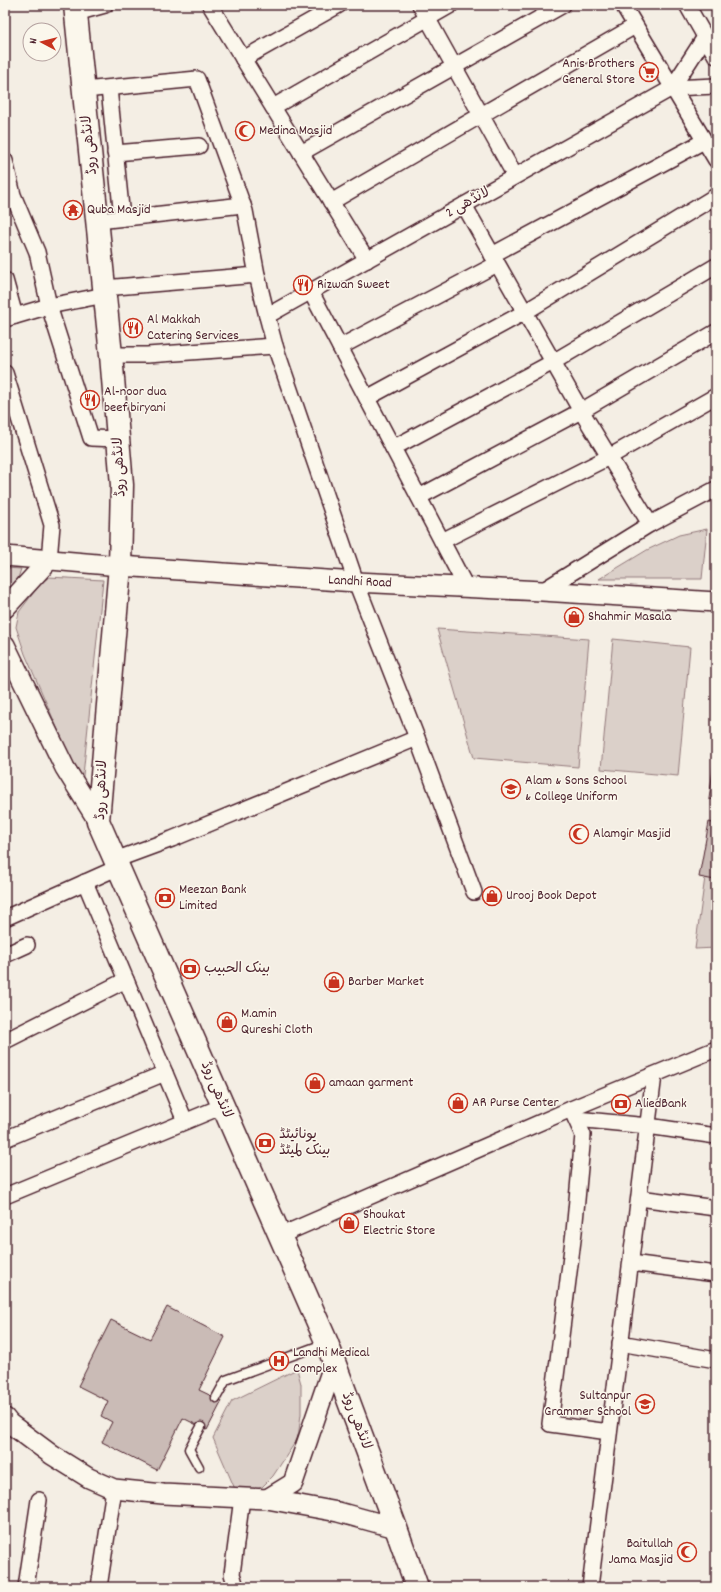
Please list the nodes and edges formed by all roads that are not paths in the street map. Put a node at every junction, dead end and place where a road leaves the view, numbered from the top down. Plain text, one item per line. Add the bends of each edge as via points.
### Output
1 (105, 5) edge
2 (210, 5) edge
3 (339, 5) edge
4 (451, 5) edge
5 (563, 5) edge
6 (623, 5) edge
7 (687, 5) edge
8 (76, 9) edge
9 (424, 12) edge
10 (635, 26) junction
11 (705, 37) junction
12 (716, 56) edge
13 (243, 59) junction
14 (455, 67) junction
15 (716, 86) edge
16 (109, 88) junction
17 (672, 88) junction
18 (84, 90) junction
19 (272, 107) junction
20 (481, 115) junction
21 (704, 141) junction
22 (199, 146) dead end
23 (115, 153) junction
24 (301, 153) junction
25 (716, 160) edge
26 (5, 161) edge
27 (515, 176) junction
28 (716, 196) edge
29 (331, 202) junction
30 (243, 205) junction
31 (464, 205) junction
32 (122, 218) junction
33 (98, 221) junction
34 (367, 260) junction
35 (495, 260) junction
36 (716, 266) edge
37 (257, 275) junction
38 (5, 280) edge
39 (105, 292) junction
40 (311, 292) junction
41 (48, 306) junction
42 (525, 312) junction
43 (10, 317) edge
44 (266, 317) junction
45 (716, 332) edge
46 (275, 346) junction
47 (340, 347) junction
48 (111, 355) junction
49 (552, 362) junction
50 (5, 373) edge
51 (716, 396) edge
52 (367, 398) junction
53 (581, 411) junction
54 (118, 439) junction
55 (393, 448) junction
56 (609, 457) junction
57 (716, 489) edge
58 (419, 497) junction
59 (650, 524) junction
60 (442, 541) junction
61 (5, 556) edge
62 (49, 560) junction
63 (120, 566) junction
64 (356, 582) junction
65 (466, 588) junction
66 (542, 591) junction
67 (716, 602) edge
68 (5, 608) edge
69 (5, 645) edge
70 (417, 738) junction
71 (98, 821) junction
72 (117, 864) junction
73 (85, 882) junction
74 (474, 892) dead end
75 (5, 918) edge
76 (27, 946) dead end
77 (5, 956) edge
78 (126, 980) junction
79 (5, 1041) edge
80 (716, 1049) edge
81 (165, 1073) junction
82 (654, 1075) junction
83 (223, 1106) junction
84 (573, 1114) junction
85 (185, 1121) junction
86 (648, 1126) junction
87 (716, 1136) edge
88 (5, 1140) edge
89 (5, 1196) edge
90 (639, 1198) junction
91 (716, 1208) edge
92 (280, 1236) junction
93 (631, 1263) junction
94 (716, 1274) edge
95 (620, 1343) junction
96 (330, 1353) junction
97 (716, 1360) edge
98 (216, 1398) dead end
99 (5, 1418) edge
100 (201, 1427) dead end
101 (609, 1432) junction
102 (199, 1467) dead end
103 (114, 1488) junction
104 (242, 1498) junction
105 (267, 1499) junction
106 (39, 1500) dead end
107 (396, 1528) junction
108 (26, 1587) edge
109 (99, 1587) edge
110 (236, 1587) edge
111 (417, 1587) edge
112 (590, 1587) edge

1 - 8 street
2 - 13 street
3 - 13 street
4 - 9 street
5 - 14 street
6 - 10 street
7 - 11 street
8 - 18 main road, لانڈھی روڈ
9 - 14 street
9 - 19 street
10 - 17 street
10 - 20 street
11 - 12 street
11 - 17 street
13 - 19 street
14 - 20 street
14 - 24 street
15 - 17 street
16 - 18 street
16 - 23 street
16 - 30 street via 197,79
17 - 21 street
17 - 27 street, لانڈھی 2
18 - 33 main road, لانڈھی روڈ
19 - 24 street
20 - 27 street
20 - 29 street
21 - 25 street
21 - 35 street
22 - 23 street
23 - 32 street
24 - 29 street
26 - 41 street via 13,196 36,252
27 - 31 street, لانڈھی 2
28 - 42 street
29 - 34 street
30 - 32 street
30 - 37 street
31 - 34 street, لانڈھی 2
31 - 35 street
32 - 33 street
33 - 39 main road, لانڈھی روڈ
34 - 40 street, لانڈھی 2
35 - 42 street
35 - 47 street
36 - 49 street
37 - 39 street
37 - 44 street
38 - 43 street
39 - 41 street
39 - 48 main road, لانڈھی روڈ
40 - 44 street, لانڈھی 2
40 - 47 street
41 - 43 street
41 - 54 street via 91,438
42 - 49 street
42 - 52 street
44 - 46 street
45 - 53 street
46 - 48 street
46 - 64 street
47 - 52 street
48 - 54 main road, لانڈھی روڈ
49 - 53 street
49 - 55 street
50 - 62 street via 52,525
51 - 56 street
52 - 55 street
53 - 56 street
53 - 58 street
54 - 63 main road, لانڈھی روڈ via 122,485
55 - 58 street
56 - 59 street
56 - 60 street
57 - 59 street
58 - 60 street
59 - 66 street
60 - 65 street
61 - 62 street, Landhi Road
62 - 63 street, Landhi Road
62 - 68 street
63 - 64 street, Landhi Road
63 - 71 main road, لانڈھی روڈ
64 - 65 street, Landhi Road
64 - 70 street
65 - 66 street, Landhi Road
66 - 67 street, Landhi Road
69 - 71 street via 65,768
70 - 72 street
70 - 74 street
71 - 72 main road, لانڈھی روڈ
72 - 73 street
72 - 83 main road, لانڈھی روڈ
73 - 75 street
73 - 78 street
76 - 77 street
78 - 79 street
78 - 81 street
80 - 82 street
81 - 85 street
81 - 88 street
82 - 84 street
82 - 86 street
83 - 85 street
83 - 92 main road, لانڈھی روڈ
84 - 86 street
84 - 92 street
84 - 101 street via 583,1135 574,1232 550,1424
85 - 89 street
86 - 87 street
86 - 90 street
90 - 91 street
90 - 93 street
92 - 96 main road, لانڈھی روڈ
93 - 94 street
93 - 95 street
95 - 97 street
95 - 101 street
96 - 98 lane via 226,1380
96 - 105 street via 293,1483
96 - 107 main road, لانڈھی روڈ
99 - 103 street via 52,1455 89,1478
100 - 102 lane via 189,1449
101 - 112 street
103 - 104 street via 164,1494
103 - 109 street
104 - 105 street
104 - 110 street via 232,1574
105 - 107 street via 338,1512
106 - 108 street
107 - 111 main road, لانڈھی روڈ

